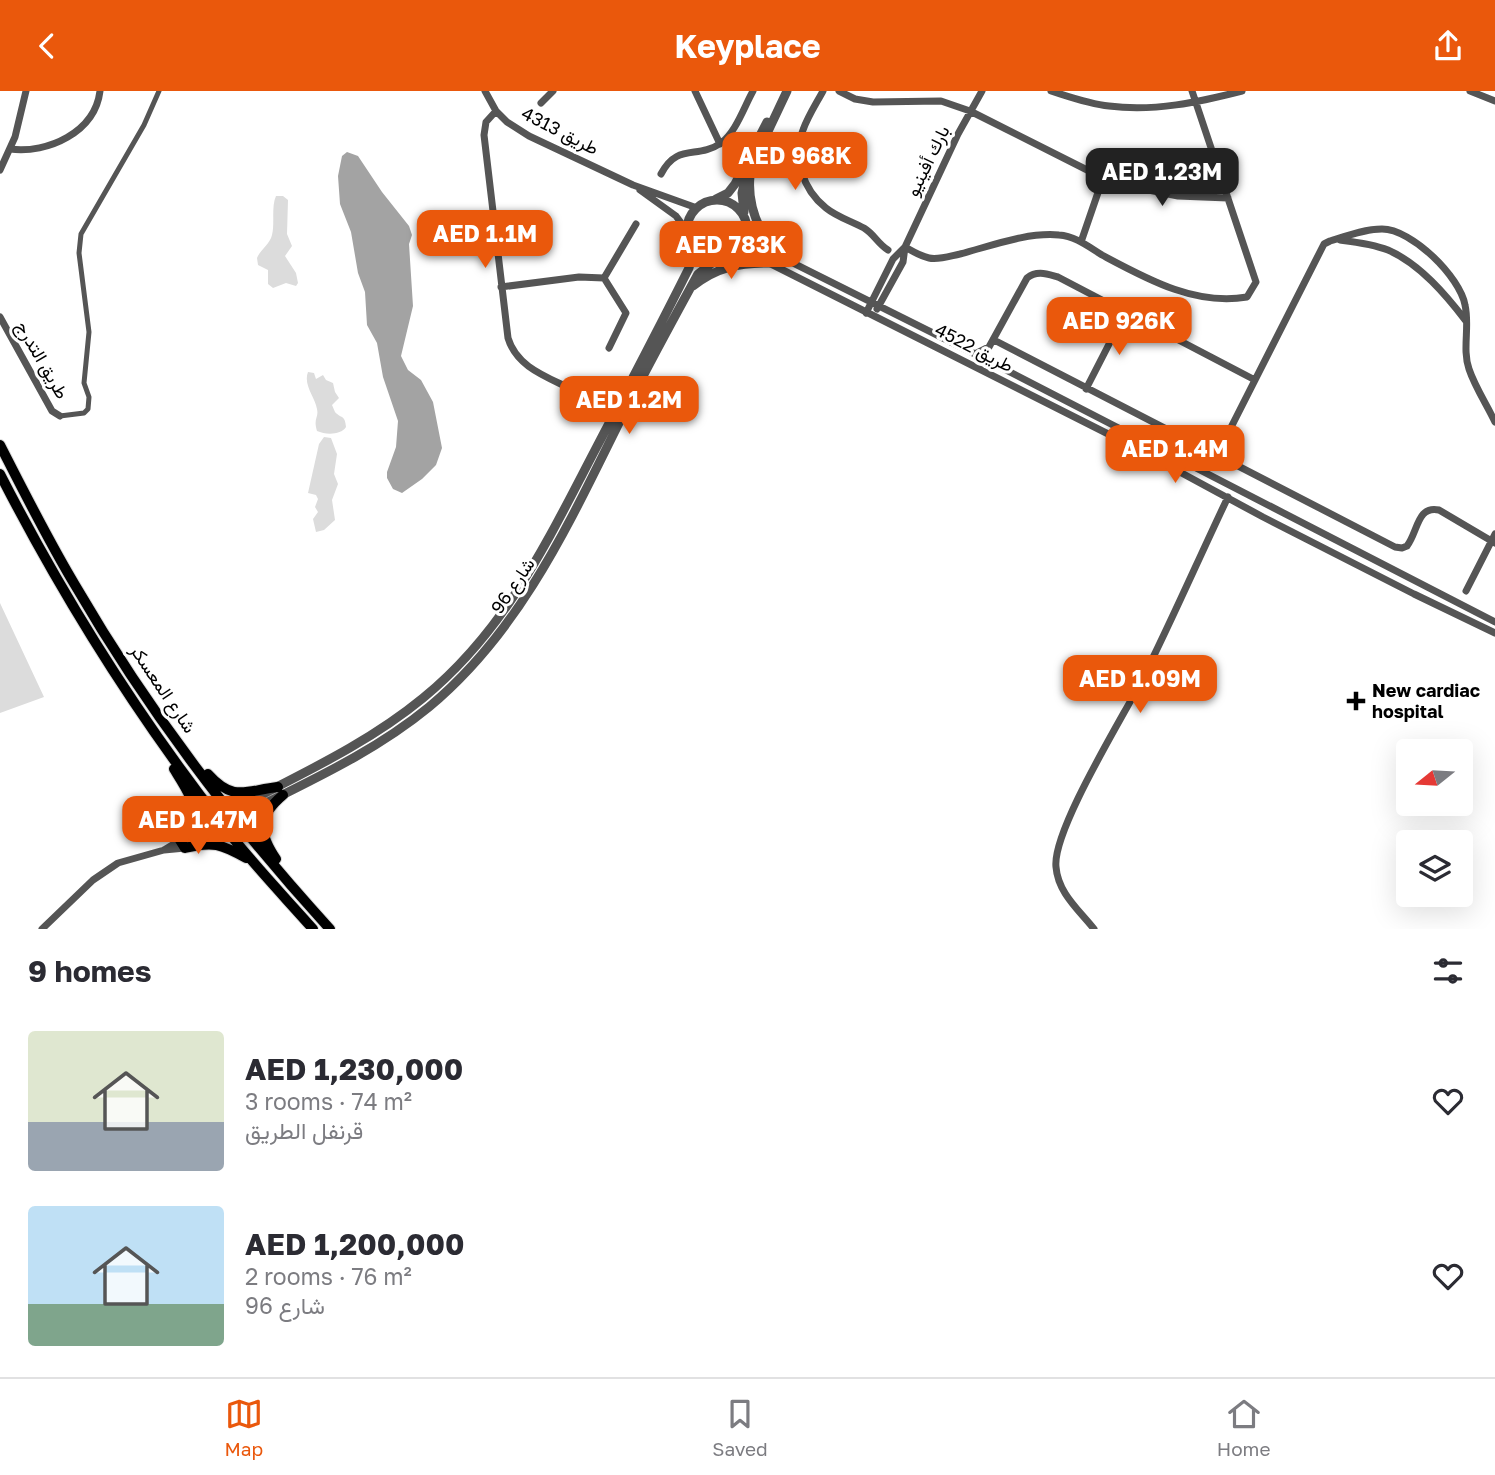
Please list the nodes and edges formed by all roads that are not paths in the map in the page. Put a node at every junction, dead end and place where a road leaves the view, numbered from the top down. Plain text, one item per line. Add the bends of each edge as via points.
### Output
1 (26, 91) edge
2 (100, 91) edge
3 (159, 91) edge
4 (485, 91) edge
5 (553, 91) edge
6 (695, 91) edge
7 (753, 91) edge
8 (787, 91) edge
9 (822, 91) edge
10 (839, 91) edge
11 (982, 91) edge
12 (1051, 91) edge
13 (1192, 91) edge
14 (1242, 91) edge
15 (1470, 91) edge
16 (1495, 101) edge
17 (541, 103) dead end
18 (781, 103) junction
19 (1196, 103) junction
20 (496, 111) junction
21 (970, 111) junction
22 (720, 144) junction
23 (10, 149) junction
24 (751, 167) junction
25 (0, 170) edge
26 (661, 174) dead end
27 (1103, 178) junction
28 (634, 185) junction
29 (1228, 198) junction
30 (715, 200) junction
31 (697, 208) junction
32 (744, 214) junction
33 (636, 224) dead end
34 (748, 228) junction
35 (687, 231) junction
36 (1336, 239) junction
37 (1081, 242) junction
38 (905, 247) junction
39 (693, 250) junction
40 (888, 250) dead end
41 (735, 254) junction
42 (777, 255) junction
43 (716, 260) junction
44 (893, 260) junction
45 (769, 263) junction
46 (902, 264) junction
47 (604, 278) junction
48 (501, 287) junction
49 (689, 289) junction
50 (870, 302) junction
51 (879, 306) junction
52 (1126, 311) junction
53 (866, 313) junction
54 (0, 317) edge
55 (874, 317) junction
56 (1467, 321) junction
57 (992, 344) junction
58 (609, 348) dead end
59 (975, 354) junction
60 (992, 363) junction
61 (1255, 380) junction
62 (1086, 389) junction
63 (577, 392) dead end
64 (60, 416) joint
65 (1495, 422) edge
66 (0, 445) edge
67 (1217, 455) junction
68 (0, 474) edge
69 (1228, 497) junction
70 (1494, 539) edge
71 (1466, 591) dead end
72 (1495, 622) edge
73 (1495, 633) edge
74 (158, 737) junction
75 (182, 749) junction
76 (281, 791) junction
77 (232, 815) junction
78 (220, 822) junction
79 (183, 844) junction
80 (255, 863) junction
81 (296, 891) junction
82 (42, 929) edge
83 (313, 929) edge
84 (330, 929) edge
85 (1094, 929) edge

1 - 23 street
2 - 23 street via 91,117 78,130 43,147
3 - 64 street via 80,239 89,332 84,383 88,409
4 - 20 street, طريق 4313
5 - 17 street
6 - 22 street
7 - 22 street
8 - 18 street
9 - 40 street via 801,136 803,177 826,208 865,229
10 - 21 street via 873,102 941,100
11 - 21 street, بارك أفينيو
12 - 19 street via 1110,106
13 - 19 street
14 - 19 street
15 - 16 street
18 - 24 street
18 - 30 street via 735,184
19 - 29 street
20 - 28 street, طريق 4313 via 529,136
20 - 48 street via 486,122 484,135
21 - 27 street
21 - 38 street, بارك أفينيو
22 - 26 street via 680,153 666,163
23 - 25 street
24 - 32 street via 742,193
24 - 42 street via 752,207 760,231
27 - 29 street via 1154,193
27 - 37 street
28 - 31 street, طريق 4313
28 - 35 street, طريق 4313 via 676,216
29 - 37 street via 1256,282 1247,297 1206,298 1157,282
30 - 31 street
30 - 32 street via 733,204
31 - 35 street
32 - 34 street
33 - 47 street
34 - 41 street
34 - 42 street, طريق 4522 via 756,241
35 - 39 street
36 - 56 street via 1380,248 1405,260
36 - 56 street via 1384,229 1409,238 1448,272 1462,293
36 - 61 street via 1324,244
37 - 38 street via 1044,234 937,258
38 - 44 street, بارك أفينيو
38 - 46 street, بارك أفينيو
39 - 43 street
39 - 76 street, شارع 96 via 689,268 542,552 496,623 449,675 404,713
41 - 43 street
41 - 45 street, طريق 4522
42 - 50 street, طريق 4522
43 - 49 street, شارع 96 via 698,274
44 - 46 street
44 - 50 street, بارك أفينيو
45 - 49 street via 724,268
45 - 53 street, طريق 4522
46 - 51 street, بارك أفينيو
47 - 48 street
47 - 58 street via 626,313
48 - 63 street via 513,352 527,366
49 - 76 street, شارع 96 via 554,552 505,627 428,708 376,745
50 - 51 street, طريق 4522
50 - 53 street, بارك أفينيو
51 - 55 street, بارك أفينيو
51 - 59 street, طريق 4522
52 - 57 street via 1058,277 1037,273 1027,278
52 - 61 street
52 - 62 street
53 - 55 street, طريق 4522
54 - 64 street, طريق التدرج via 52,411
55 - 69 street, طريق 4522
56 - 65 street via 1470,371
57 - 59 street
57 - 60 street
57 - 62 street
59 - 60 street, طريق 4522
60 - 72 street, طريق 4522
61 - 67 street
62 - 67 street
66 - 75 main road, شارع المعسكر via 74,584
67 - 70 street via 1395,547 1407,546 1425,510 1432,508
68 - 74 main road, شارع المعسكر via 101,654
69 - 73 street, طريق 4522
69 - 85 street via 1057,849 1055,866 1062,888
70 - 71 street
74 - 78 main road, شارع المعسكر
74 - 79 main road via 161,751 193,807 194,824
75 - 76 main road via 232,792
75 - 77 main road, شارع المعسكر
76 - 77 street, شارع 96
76 - 81 main road via 267,810 262,831
77 - 78 street, شارع 96
77 - 81 main road, شارع المعسكر
78 - 79 street
78 - 80 main road, شارع المعسكر
79 - 80 main road via 220,845
79 - 82 street via 118,863 93,880
80 - 83 main road, شارع المعسكر
81 - 84 main road, شارع المعسكر

